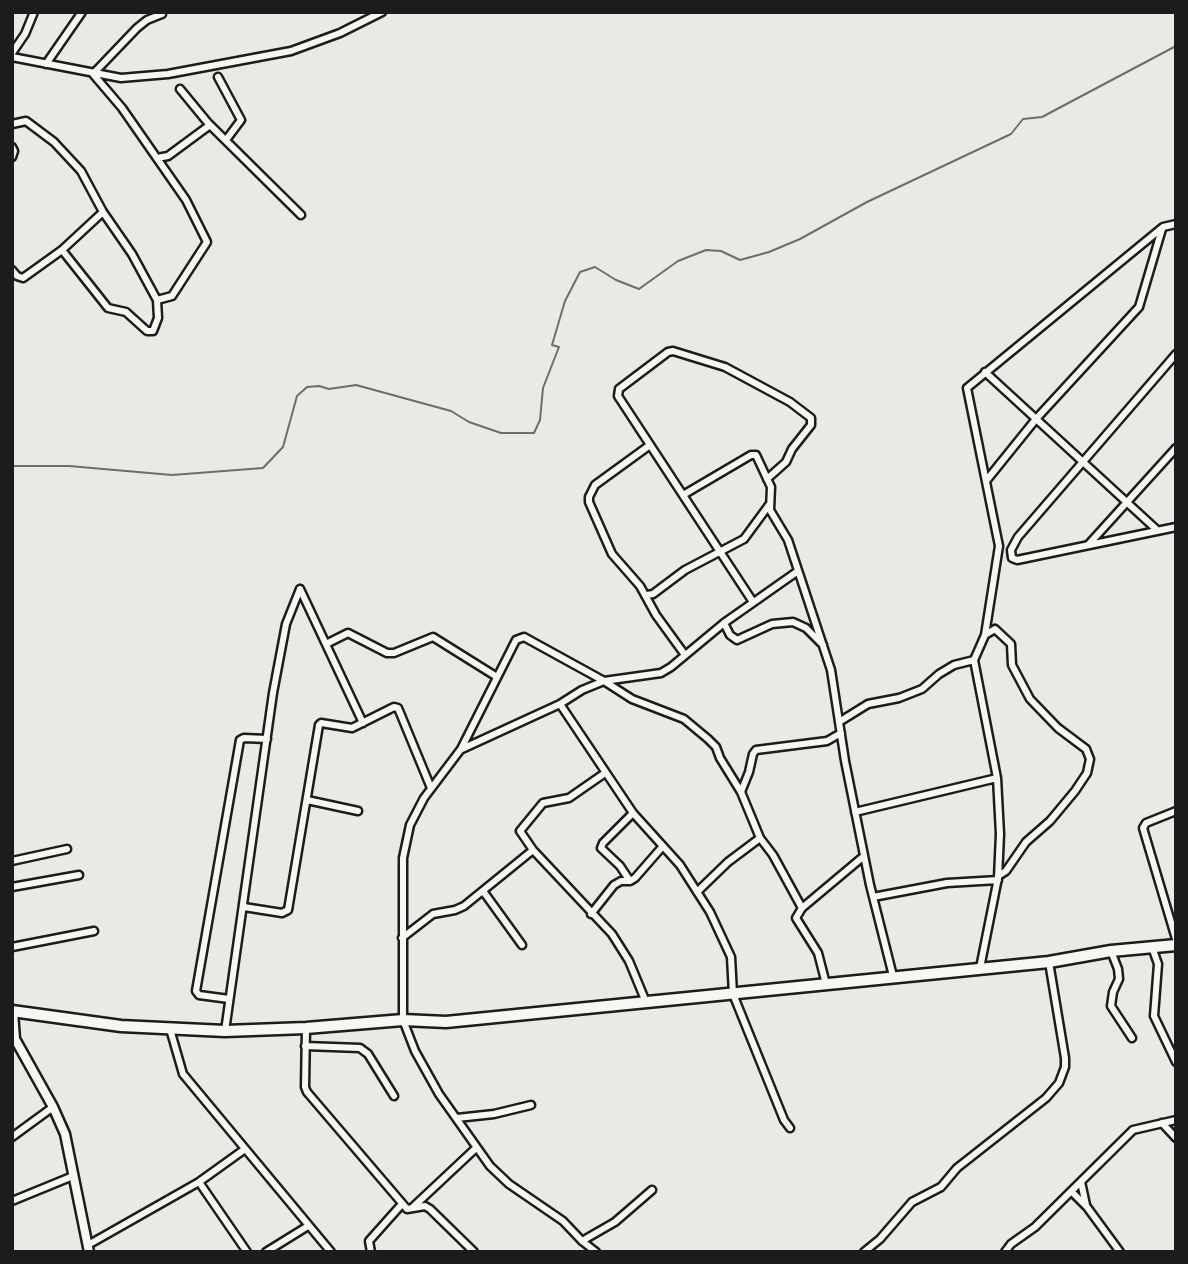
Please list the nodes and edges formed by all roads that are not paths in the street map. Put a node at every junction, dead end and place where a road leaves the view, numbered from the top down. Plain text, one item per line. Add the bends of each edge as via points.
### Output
1 (34, 12) edge
2 (82, 12) edge
3 (382, 12) edge
4 (162, 14) dead end
5 (12, 55) edge
6 (46, 64) junction
7 (93, 74) junction
8 (218, 77) dead end
9 (180, 89) dead end
10 (12, 124) edge
11 (210, 125) junction
12 (226, 140) junction
13 (12, 147) edge
14 (12, 156) edge
15 (157, 158) junction
16 (103, 212) junction
17 (302, 215) dead end
18 (1176, 223) edge
19 (1163, 227) junction
20 (62, 250) junction
21 (12, 270) edge
22 (157, 300) junction
23 (1176, 354) edge
24 (985, 372) junction
25 (1036, 419) junction
26 (650, 445) junction
27 (1176, 448) edge
28 (1081, 463) junction
29 (767, 479) junction
30 (986, 481) junction
31 (683, 495) junction
32 (769, 505) junction
33 (1127, 505) junction
34 (1176, 527) edge
35 (1158, 531) junction
36 (1088, 545) junction
37 (721, 551) junction
38 (798, 571) junction
39 (647, 595) junction
40 (754, 602) junction
41 (723, 623) junction
42 (985, 635) junction
43 (326, 645) junction
44 (824, 647) junction
45 (685, 654) junction
46 (974, 660) junction
47 (498, 677) junction
48 (604, 681) junction
49 (560, 704) junction
50 (839, 722) junction
51 (363, 723) junction
52 (841, 733) junction
53 (267, 739) junction
54 (827, 741) junction
55 (843, 746) junction
56 (461, 749) junction
57 (605, 773) junction
58 (997, 778) junction
59 (431, 788) junction
60 (741, 792) junction
61 (307, 800) junction
62 (358, 811) dead end
63 (1176, 811) edge
64 (855, 812) junction
65 (633, 813) junction
66 (760, 838) junction
67 (663, 846) junction
68 (67, 849) dead end
69 (533, 850) junction
70 (864, 856) junction
71 (12, 861) edge
72 (79, 875) dead end
73 (998, 878) junction
74 (630, 881) junction
75 (12, 887) edge
76 (483, 891) junction
77 (697, 892) junction
78 (873, 897) junction
79 (244, 908) junction
80 (802, 908) junction
81 (591, 914) junction
82 (94, 931) dead end
83 (402, 938) junction
84 (1176, 942) edge
85 (522, 945) dead end
86 (12, 947) edge
87 (1152, 947) junction
88 (1111, 951) junction
89 (1049, 962) junction
90 (980, 968) junction
91 (893, 976) junction
92 (826, 984) junction
93 (733, 994) junction
94 (229, 999) junction
95 (646, 1002) junction
96 (13, 1011) edge
97 (403, 1020) junction
98 (306, 1028) junction
99 (170, 1029) junction
100 (225, 1031) junction
101 (1132, 1038) dead end
102 (305, 1046) junction
103 (1176, 1062) edge
104 (394, 1096) dead end
105 (531, 1105) dead end
106 (53, 1107) junction
107 (457, 1118) junction
108 (1176, 1120) edge
109 (1162, 1123) junction
110 (790, 1128) dead end
111 (1176, 1136) edge
112 (12, 1137) edge
113 (476, 1148) junction
114 (245, 1149) junction
115 (73, 1176) junction
116 (199, 1182) junction
117 (1081, 1182) junction
118 (652, 1190) dead end
119 (1072, 1192) junction
120 (12, 1201) edge
121 (402, 1204) junction
122 (1087, 1207) junction
123 (412, 1208) junction
124 (308, 1226) junction
125 (582, 1241) junction
126 (88, 1249) edge
127 (247, 1252) edge
128 (266, 1252) edge
129 (331, 1252) edge
130 (371, 1252) edge
131 (474, 1252) edge
132 (596, 1252) edge
133 (864, 1252) edge
134 (1005, 1252) edge
135 (1120, 1252) edge

1 - 5 street
2 - 6 street
3 - 7 street via 291,51 168,74 121,78
4 - 7 street via 137,28
5 - 6 street
6 - 7 street
7 - 15 street
8 - 12 street via 241,120
9 - 11 street
10 - 16 street via 26,121 54,142 81,171
11 - 12 street
11 - 15 street via 168,156
12 - 17 street
13 - 14 street
15 - 22 street via 207,242 172,296
16 - 20 street
16 - 22 street
18 - 19 street
19 - 24 street
19 - 25 street via 1139,307
20 - 21 street via 23,278
20 - 22 street via 108,308 126,312 151,332 157,323
23 - 28 street
24 - 25 street
24 - 30 street via 967,390
25 - 28 street
25 - 30 street
26 - 29 street via 618,392 673,351 725,367 811,418 786,462
26 - 31 street
26 - 39 street via 594,485 589,498 612,554
27 - 33 street
28 - 33 street
28 - 36 street via 1011,550 1017,560
29 - 31 street via 754,454
29 - 32 street via 772,493
30 - 42 street via 999,546
31 - 37 street
32 - 37 street via 744,539
32 - 38 street
33 - 35 street
33 - 36 street
34 - 35 street
35 - 36 street
37 - 39 street
37 - 40 street
38 - 40 street
38 - 44 street
39 - 45 street
40 - 41 street
41 - 44 street via 737,640 772,624 793,622
41 - 45 street
42 - 46 street
42 - 73 street via 995,629 1011,644 1012,665 1030,699 1086,749 1090,759 1075,791
43 - 47 street via 348,633 387,653 433,637
43 - 51 street
43 - 53 street via 300,589 286,624
44 - 50 street
45 - 48 street via 656,675
46 - 50 street via 954,665 922,689 868,704
46 - 58 street
47 - 48 street via 516,640 524,637
47 - 56 street
48 - 49 street
48 - 60 street via 698,730 716,747
49 - 56 street
49 - 57 street
50 - 52 street
51 - 59 street via 398,708
51 - 61 street via 348,729 319,725
52 - 54 street
52 - 55 street
53 - 79 street
53 - 94 street via 240,740 196,992
54 - 55 street
54 - 60 street via 756,750
55 - 64 street
56 - 59 street
57 - 65 street
57 - 69 street via 569,798 543,803 521,828
58 - 64 street
58 - 73 street
59 - 83 street via 406,841
60 - 66 street
61 - 62 street
61 - 79 street via 288,910
63 - 84 street via 1143,828
64 - 70 street
65 - 67 street
65 - 74 street via 601,848
66 - 77 street
66 - 80 street
67 - 74 street
67 - 77 street
68 - 71 street
69 - 76 street
69 - 81 street
70 - 78 street
70 - 80 street
72 - 75 street
73 - 78 street
73 - 90 street
74 - 81 street via 614,885
76 - 83 street via 459,909 433,914
76 - 85 street
77 - 93 street via 729,951
78 - 91 street
79 - 94 street
80 - 92 street via 796,918 818,954
81 - 95 street via 619,943
82 - 86 street
83 - 97 street
84 - 87 main road
87 - 88 main road
87 - 103 street via 1158,964 1154,1016
88 - 89 main road
88 - 101 street via 1119,979 1111,1006
89 - 90 main road
89 - 133 street via 1065,1058 1059,1083 957,1168 934,1193 912,1202
90 - 91 main road
91 - 92 main road
92 - 93 main road
93 - 95 main road
93 - 110 street
94 - 100 street
95 - 97 main road via 446,1022
96 - 99 main road
96 - 106 street via 17,1045
97 - 98 main road
97 - 107 street via 425,1070
98 - 100 main road
98 - 102 street
99 - 100 main road
99 - 114 street via 183,1074
102 - 104 street via 360,1048
102 - 121 street via 307,1092
105 - 107 street
106 - 112 street
106 - 115 street via 65,1135
107 - 113 street
108 - 109 street
109 - 111 street
109 - 117 street via 1133,1130
113 - 123 street
113 - 125 street via 509,1184 563,1220
114 - 116 street
114 - 124 street
115 - 120 street
115 - 126 street
116 - 126 street
116 - 127 street
117 - 119 street
117 - 122 street
118 - 125 street via 615,1222
119 - 122 street
119 - 134 street
121 - 123 street
121 - 130 street via 369,1241
122 - 135 street
123 - 131 street via 430,1209
124 - 128 street
124 - 129 street
125 - 132 street

